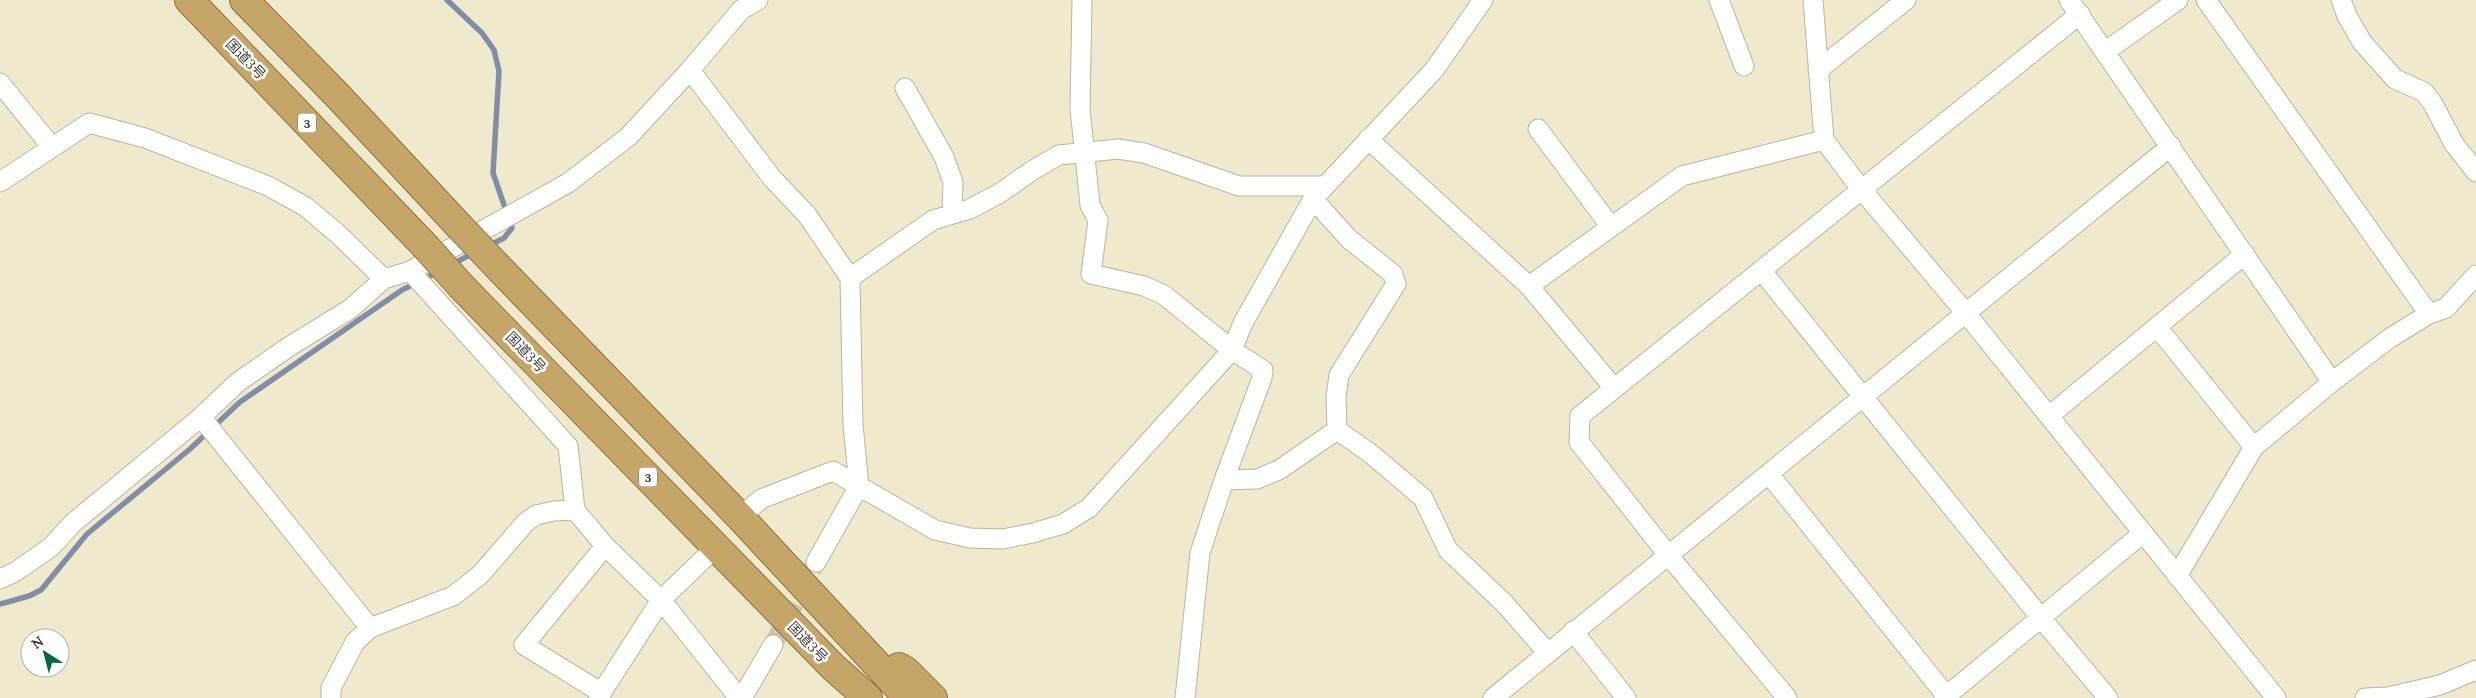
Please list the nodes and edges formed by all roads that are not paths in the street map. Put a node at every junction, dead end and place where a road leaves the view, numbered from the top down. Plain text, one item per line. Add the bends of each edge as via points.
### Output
1 (189, 0) edge
2 (244, 0) edge
3 (758, 0) edge
4 (1082, 0) edge
5 (1483, 0) edge
6 (1719, 0) edge
7 (1812, 0) edge
8 (1906, 0) edge
9 (2178, 0) edge
10 (2206, 0) edge
11 (2341, 0) edge
12 (2074, 7) edge
13 (2106, 51) junction
14 (1744, 66) dead end
15 (690, 70) junction
16 (1818, 70) junction
17 (0, 83) edge
18 (904, 88) dead end
19 (1538, 129) dead end
20 (1368, 139) junction
21 (1824, 140) junction
22 (51, 146) junction
23 (2171, 146) junction
24 (1086, 152) junction
25 (2476, 172) edge
26 (0, 182) edge
27 (1861, 188) junction
28 (1318, 193) junction
29 (952, 214) junction
30 (1611, 227) junction
31 (2245, 254) junction
32 (1761, 270) junction
33 (410, 271) junction
34 (2476, 275) edge
35 (850, 278) junction
36 (384, 279) junction
37 (1529, 286) junction
38 (1965, 312) junction
39 (2429, 314) junction
40 (2157, 327) junction
41 (1232, 350) junction
42 (2332, 382) junction
43 (1614, 388) junction
44 (1863, 396) junction
45 (2049, 416) junction
46 (201, 417) junction
47 (1337, 430) junction
48 (2254, 447) junction
49 (1769, 474) junction
50 (1224, 480) junction
51 (858, 486) junction
52 (575, 510) junction
53 (740, 517) junction
54 (2143, 533) junction
55 (605, 546) junction
56 (716, 547) junction
57 (1669, 556) junction
58 (816, 562) tunnel mouth
59 (2178, 576) junction
60 (0, 579) edge
61 (661, 600) junction
62 (2041, 618) junction
63 (370, 628) junction
64 (1572, 632) junction
65 (773, 645) tunnel mouth
66 (858, 645) junction
67 (1547, 652) junction
68 (833, 668) junction
69 (2476, 670) edge
70 (600, 695) edge
71 (1946, 697) edge
72 (331, 698) edge
73 (741, 698) edge
74 (852, 698) edge
75 (868, 698) edge
76 (908, 698) edge
77 (932, 698) edge
78 (1184, 698) edge
79 (1493, 698) edge
80 (1626, 698) edge
81 (1787, 698) edge
82 (2108, 698) edge
83 (2276, 698) edge
84 (2365, 698) edge

1 - 56 highway, 国道3号 / 3, bridge via 462,287
2 - 53 highway, bridge
3 - 15 street via 741,10
4 - 24 street via 1080,109
5 - 20 street via 1434,70
6 - 14 street
7 - 16 street
8 - 16 street
9 - 13 street
10 - 39 street
11 - 25 street via 2362,42 2395,79 2424,92 2454,144
12 - 13 street
12 - 27 street
13 - 23 street
15 - 33 street via 628,137 568,183
15 - 35 street via 772,178 807,215
16 - 21 street
17 - 22 street
18 - 29 street via 944,157 953,182
19 - 30 street
20 - 28 street
20 - 37 street
21 - 27 street
21 - 30 street via 1682,176
22 - 26 street
22 - 36 street via 88,123 145,138 268,186 306,207
23 - 31 street
23 - 38 street
24 - 28 street via 1118,149 1144,153 1239,186
24 - 29 street via 1059,155 1000,193 970,209
24 - 41 street via 1090,205 1098,220 1091,274 1144,286 1164,295
27 - 32 street
27 - 38 street
28 - 41 street via 1243,323
28 - 47 street via 1349,239 1393,274 1396,284 1339,375
29 - 35 street via 933,220
30 - 37 street
31 - 40 street
31 - 42 street
32 - 43 street
32 - 44 street
33 - 36 street
33 - 52 street via 568,446
34 - 39 street via 2446,308
35 - 51 street via 853,425
36 - 46 street via 350,309 238,382
37 - 43 street
38 - 44 street
38 - 45 street
39 - 42 street via 2390,338
40 - 45 street
40 - 48 street
41 - 50 street via 1263,370
41 - 51 street via 1089,508 1063,524 1003,539 970,538 935,530
42 - 48 street
43 - 57 street via 1580,416 1579,442
44 - 49 street
44 - 62 street
45 - 54 street
46 - 60 street via 73,523 51,546
46 - 63 street
47 - 50 street via 1279,470 1257,479
47 - 67 street via 1424,498 1448,550 1504,603
48 - 59 street
49 - 57 street
49 - 71 street
50 - 78 street via 1200,553
51 - 53 street via 833,471 761,499
51 - 58 street
52 - 55 street
52 - 63 street via 536,515 526,522 480,575 453,596
53 - 66 highway
54 - 59 street
54 - 62 street
55 - 61 street
55 - 70 street via 524,645
56 - 61 street
56 - 68 highway, 国道3号 / 3
57 - 64 street
57 - 81 street
59 - 83 street
61 - 70 street
61 - 73 street
62 - 71 street
62 - 82 street
63 - 72 street via 355,642 331,688
64 - 67 street
64 - 80 street
65 - 73 street
66 - 76 highway
66 - 77 highway via 906,671
67 - 79 street
68 - 74 highway
68 - 75 highway, 国道3号 / 3
69 - 84 street via 2440,685 2388,697

